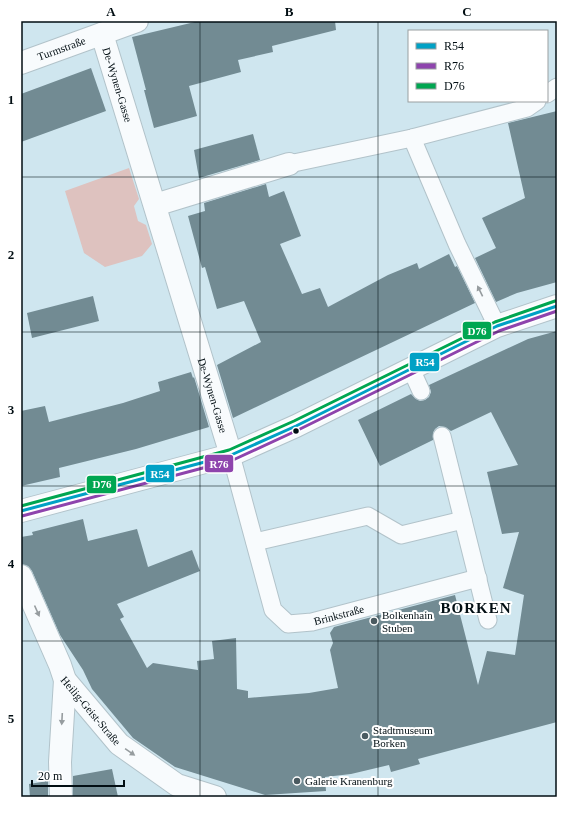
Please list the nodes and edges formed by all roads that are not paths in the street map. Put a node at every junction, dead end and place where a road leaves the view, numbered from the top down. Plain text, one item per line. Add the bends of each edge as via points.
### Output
1 (137, 21) edge
2 (102, 34) junction
3 (21, 63) edge
4 (557, 87) edge
5 (548, 93) edge
6 (536, 102) edge
7 (412, 138) junction
8 (289, 164) joint
9 (155, 205) junction
10 (557, 306) edge
11 (497, 326) junction
12 (411, 369) junction
13 (421, 391) dead end
14 (442, 436) dead end
15 (231, 455) junction
16 (21, 511) edge
17 (463, 520) junction
18 (255, 542) junction
19 (21, 576) edge
20 (478, 578) junction
21 (273, 610) joint
22 (488, 620) dead end
23 (65, 680) junction
24 (61, 797) edge
25 (215, 797) edge

1 - 2 street, Turmstraße
2 - 3 street, Turmstraße
2 - 9 street, De-Wynen-Gasse
4 - 5 lane
6 - 7 lane via 527,108
7 - 8 lane
11 -> 7 lane via 457,244
8 - 9 street
9 - 15 street, De-Wynen-Gasse
10 - 11 street
11 - 12 street
12 - 13 lane
12 - 15 street
14 - 17 lane
15 - 16 street
15 - 18 lane, De-Wynen-Gasse
17 - 18 lane via 401,535 368,516
17 - 20 lane
18 - 21 lane, De-Wynen-Gasse
19 -> 23 street, Heilig-Geist-Straße
20 - 21 lane, Brinkstraße via 312,622 288,624
20 - 22 lane
23 -> 24 street via 60,762
23 -> 25 street, Heilig-Geist-Straße via 118,744 177,785

